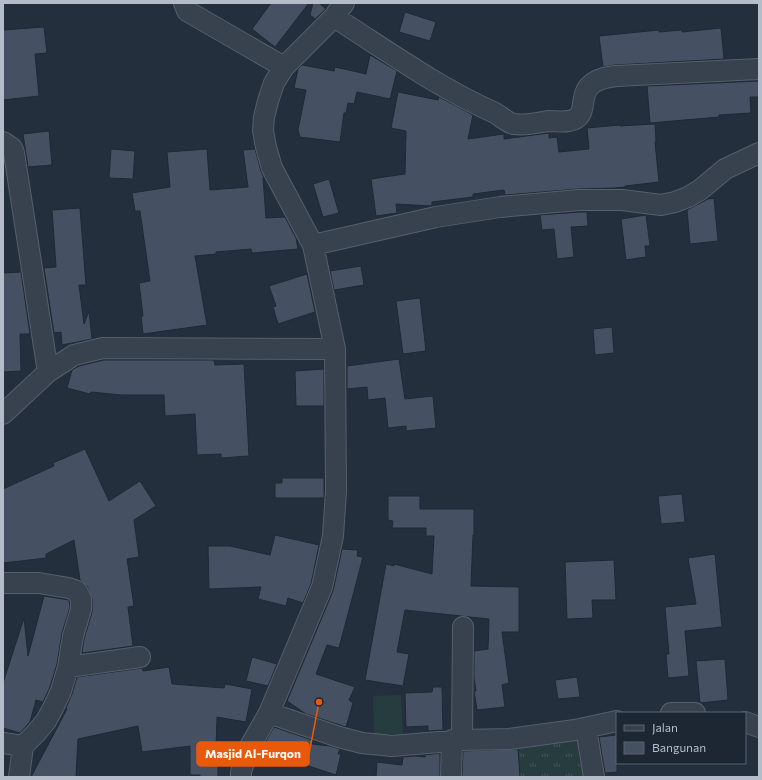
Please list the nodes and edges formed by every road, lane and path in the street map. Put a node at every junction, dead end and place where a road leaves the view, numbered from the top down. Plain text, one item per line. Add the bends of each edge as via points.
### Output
1 (184, 3) edge
2 (339, 10) edge
3 (284, 67) junction
4 (759, 69) edge
5 (3, 142) edge
6 (759, 153) edge
7 (312, 244) junction
8 (336, 349) junction
9 (48, 372) junction
10 (3, 414) edge
11 (3, 583) edge
12 (463, 627) dead end
13 (140, 657) dead end
14 (68, 667) junction
15 (269, 713) junction
16 (616, 722) edge
17 (746, 722) edge
18 (759, 727) edge
19 (586, 728) junction
20 (457, 740) junction
21 (3, 743) edge
22 (22, 746) junction
23 (19, 777) edge
24 (241, 777) edge
25 (451, 777) edge
26 (594, 777) edge

1 - 3 street via 187,11
2 - 3 street
2 - 4 street via 457,95 513,124 530,125 577,118 581,114 587,89 592,83 603,78
3 - 7 street via 274,83 268,101 263,131 272,168
5 - 9 street via 12,148 14,153
6 - 7 street via 725,169 700,190 676,202 661,205 622,200 578,200 500,206
7 - 8 street
8 - 9 street via 103,348 74,355
8 - 15 street via 336,491 333,536 322,587
9 - 10 street
11 - 14 street via 38,583 77,591 82,599 81,609
12 - 20 street
13 - 14 street
14 - 22 street via 53,708 36,733
15 - 20 street via 362,743 392,746
15 - 24 street via 248,750
16 - 19 street
17 - 18 street
19 - 20 street via 508,739
19 - 26 street
20 - 25 street
21 - 22 street
22 - 23 street

